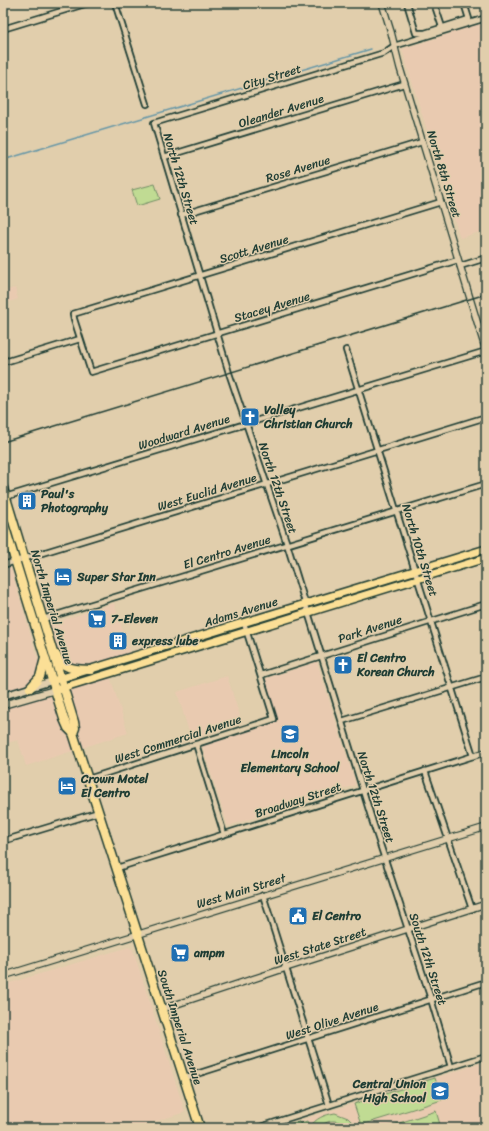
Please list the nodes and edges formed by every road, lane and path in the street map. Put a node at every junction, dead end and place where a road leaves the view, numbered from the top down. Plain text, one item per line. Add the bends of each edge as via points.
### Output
1 (88, 3) edge
2 (115, 3) edge
3 (382, 3) edge
4 (407, 3) edge
5 (434, 3) edge
6 (464, 3) edge
7 (486, 18) edge
8 (442, 27) junction
9 (3, 29) edge
10 (394, 46) junction
11 (404, 84) junction
12 (147, 104) dead end
13 (154, 123) joint
14 (422, 142) junction
15 (164, 157) junction
16 (441, 202) junction
17 (181, 215) junction
18 (486, 258) edge
19 (459, 263) junction
20 (199, 276) junction
21 (216, 334) junction
22 (80, 339) junction
23 (346, 350) dead end
24 (486, 351) edge
25 (3, 359) edge
26 (358, 390) junction
27 (486, 417) edge
28 (245, 424) junction
29 (378, 451) junction
30 (486, 484) edge
31 (266, 485) junction
32 (3, 488) edge
33 (4, 497) edge
34 (397, 511) junction
35 (3, 521) edge
36 (287, 544) junction
37 (486, 549) edge
38 (25, 558) junction
39 (486, 558) edge
40 (16, 561) junction
41 (3, 565) edge
42 (416, 570) junction
43 (418, 578) junction
44 (304, 604) junction
45 (486, 604) edge
46 (307, 612) junction
47 (43, 619) junction
48 (432, 620) junction
49 (244, 623) junction
50 (246, 631) junction
51 (49, 637) junction
52 (321, 655) junction
53 (45, 657) junction
54 (91, 670) junction
55 (261, 675) junction
56 (486, 677) edge
57 (56, 680) junction
58 (30, 688) junction
59 (452, 688) junction
60 (59, 689) junction
61 (3, 696) edge
62 (3, 705) edge
63 (342, 721) junction
64 (196, 744) junction
65 (486, 752) edge
66 (473, 756) junction
67 (425, 771) junction
68 (88, 779) junction
69 (363, 790) junction
70 (99, 812) junction
71 (486, 827) edge
72 (224, 834) junction
73 (449, 838) junction
74 (3, 841) edge
75 (385, 858) junction
76 (117, 868) junction
77 (263, 895) junction
78 (486, 904) edge
79 (472, 909) junction
80 (408, 929) junction
81 (138, 934) junction
82 (286, 968) junction
83 (3, 976) edge
84 (486, 982) edge
85 (431, 999) junction
86 (162, 1009) junction
87 (309, 1039) junction
88 (486, 1056) edge
89 (451, 1067) junction
90 (184, 1078) junction
91 (329, 1104) junction
92 (200, 1128) edge
93 (256, 1128) edge

1 - 9 street
2 - 12 street
3 - 10 street, North 8th Street
4 - 8 street via 416,33 425,33
5 - 8 street
6 - 8 street via 469,19
7 - 10 street, City Street
10 - 11 street, North 8th Street
10 - 13 street, City Street via 384,53
11 - 14 street, North 8th Street
11 - 15 street, Oleander Avenue
13 - 15 street, North 12th Street
14 - 16 street, North 8th Street
14 - 17 street, Rose Avenue
15 - 17 street, North 12th Street
16 - 19 street, North 8th Street
16 - 20 street, Scott Avenue
17 - 20 street, North 12th Street
18 - 19 street, Stacey Avenue
19 - 21 street, Stacey Avenue
19 - 24 street, North 8th Street
20 - 21 street, North 12th Street
20 - 22 street, Scott Avenue via 73,314
21 - 22 street, Stacey Avenue via 91,372
21 - 28 street, North 12th Street
22 - 25 street via 8,361
23 - 26 street, North 10th Street
24 - 26 street, Woodward Avenue
26 - 28 street, Woodward Avenue
26 - 29 street, North 10th Street
27 - 29 street, West Euclid Avenue
28 - 31 street, North 12th Street
28 - 33 street, Woodward Avenue
29 - 31 street, West Euclid Avenue
29 - 34 street, North 10th Street
30 - 34 street, El Centro Avenue
31 - 36 street, North 12th Street
31 - 38 street, West Euclid Avenue
32 - 33 highway, North Imperial Avenue
33 - 38 highway, North Imperial Avenue
34 - 36 street, El Centro Avenue
34 - 42 street, North 10th Street
35 - 40 highway, North Imperial Avenue
36 - 44 street, North 12th Street
36 - 47 street, El Centro Avenue
37 - 42 main road, Adams Avenue
38 - 40 street, West Euclid Avenue
38 - 47 highway, North Imperial Avenue
39 - 43 main road, Adams Avenue
40 - 41 street, West Euclid Avenue
40 - 53 highway, North Imperial Avenue
42 - 43 street, North 10th Street
42 - 44 main road, Adams Avenue
43 - 46 main road, Adams Avenue
43 - 48 street, North 10th Street
44 - 46 street, North 12th Street
44 - 49 main road, Adams Avenue
45 - 48 street, Park Avenue
46 - 50 main road, Adams Avenue
46 - 52 street, North 12th Street
47 - 51 highway, North Imperial Avenue
48 - 52 street, Park Avenue
48 - 59 street, North 10th Street
49 - 50 street
49 - 54 main road, Adams Avenue
50 - 55 street
50 - 60 main road, Adams Avenue
51 - 54 highway via 58,660 63,665 74,669
51 - 57 highway, North Imperial Avenue
52 - 55 street, Park Avenue
52 - 63 street, North 12th Street
53 - 57 highway, North Imperial Avenue
53 - 58 highway via 40,677
54 - 57 main road, Adams Avenue
55 - 64 street, West Commercial Avenue via 274,719
56 - 59 street
57 - 58 main road, Adams Avenue
57 - 60 highway, North Imperial Avenue
58 - 61 main road, Adams Avenue
59 - 63 street
59 - 66 street, North 10th Street
60 - 62 main road, Adams Avenue
60 - 68 highway, North Imperial Avenue via 75,728 73,733
63 - 69 street, North 12th Street
64 - 68 street, West Commercial Avenue
64 - 72 street
65 - 66 street, Broadway Street
66 - 67 street, Broadway Street
67 - 69 street, Broadway Street
67 - 73 street
68 - 70 highway, North Imperial Avenue
69 - 72 street, Broadway Street
69 - 75 street, North 12th Street
70 - 74 street
70 - 76 highway, North Imperial Avenue
71 - 73 street, West Main Street
72 - 76 street, Broadway Street
73 - 75 street, West Main Street
73 - 79 street
75 - 77 street, West Main Street
75 - 80 street, South 12th Street
76 - 81 highway, North Imperial Avenue
77 - 81 street, West Main Street
77 - 82 street
78 - 79 street, West State Street
79 - 80 street, West State Street
80 - 82 street, West State Street
80 - 85 street, South 12th Street
81 - 83 street, West Main Street
81 - 86 highway, South Imperial Avenue
82 - 86 street, West State Street
82 - 87 street
84 - 85 street, West Olive Avenue
85 - 87 street, West Olive Avenue
85 - 89 street, South 12th Street
86 - 90 highway, South Imperial Avenue
87 - 90 street, West Olive Avenue
87 - 91 street
88 - 89 street
89 - 91 street
90 - 92 highway, South Imperial Avenue
91 - 93 street

